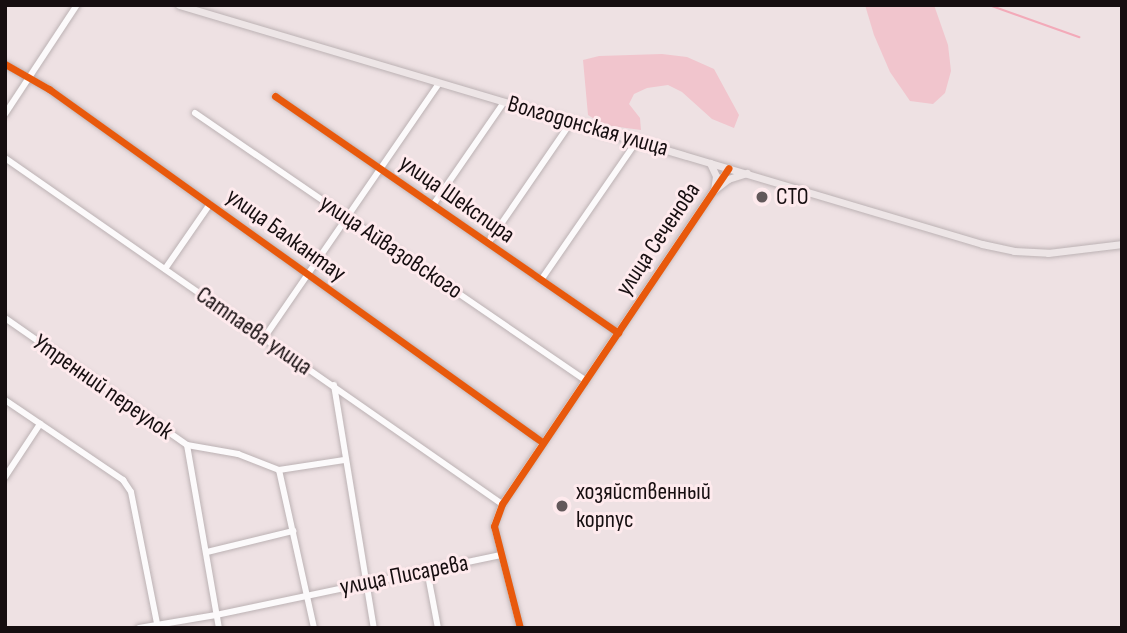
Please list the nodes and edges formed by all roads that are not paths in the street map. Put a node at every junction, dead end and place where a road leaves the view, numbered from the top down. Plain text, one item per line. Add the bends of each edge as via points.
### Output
1 (77, 5) edge
2 (179, 5) edge
3 (5, 64) edge
4 (30, 80) junction
5 (439, 83) junction
6 (275, 96) dead end
7 (504, 102) junction
8 (195, 113) dead end
9 (5, 114) edge
10 (572, 121) junction
11 (637, 141) junction
12 (5, 158) edge
13 (710, 162) junction
14 (729, 168) junction
15 (381, 169) junction
16 (748, 173) junction
17 (714, 190) junction
18 (210, 204) junction
19 (433, 205) junction
20 (348, 218) junction
21 (488, 243) junction
22 (1122, 244) edge
23 (165, 269) junction
24 (309, 275) junction
25 (541, 280) junction
26 (5, 318) edge
27 (618, 333) junction
28 (264, 338) junction
29 (586, 382) junction
30 (334, 385) junction
31 (5, 400) edge
32 (40, 424) junction
33 (542, 442) junction
34 (187, 445) junction
35 (344, 460) junction
36 (279, 470) junction
37 (5, 477) edge
38 (502, 504) junction
39 (293, 531) junction
40 (207, 552) junction
41 (501, 555) junction
42 (427, 570) junction
43 (365, 583) junction
44 (307, 595) junction
45 (216, 615) junction
46 (158, 626) edge
47 (139, 628) edge
48 (219, 628) edge
49 (314, 628) edge
50 (374, 628) edge
51 (438, 628) edge
52 (520, 628) edge

1 - 4 street
2 - 5 main road, Волгодонская улица
3 - 4 street, улица Балкантау
4 - 9 street
4 - 18 street, улица Балкантау
5 - 7 main road, Волгодонская улица
5 - 15 street, улица Шекспира
6 - 15 street, улица Шекспира
7 - 10 main road, Волгодонская улица
7 - 19 street
8 - 20 street, улица Айвазовского
10 - 11 main road, Волгодонская улица
10 - 21 street
11 - 13 main road, Волгодонская улица
11 - 25 street
12 - 23 street, Сатпаева улица
13 - 14 main road, Волгодонская улица
13 - 17 main road via 716,176
14 - 16 main road, Волгодонская улица
14 - 17 street, улица Сеченова
15 - 19 street, улица Шекспира
15 - 20 street, улица Шекспира
16 - 17 main road via 728,179
16 - 22 main road, Волгодонская улица via 1014,251 1048,253
17 - 27 street, улица Сеченова
18 - 23 street
18 - 24 street, улица Балкантау
19 - 21 street, улица Шекспира
20 - 24 street, улица Шекспира
20 - 29 street, улица Айвазовского
21 - 25 street, улица Шекспира
23 - 28 street, Сатпаева улица
24 - 28 street, улица Шекспира
24 - 33 street, улица Балкантау
25 - 27 street, улица Шекспира
26 - 34 street, Утренний переулок
27 - 29 street, улица Сеченова
28 - 30 street, Сатпаева улица
29 - 33 street, улица Сеченова
30 - 35 street
30 - 38 street, Сатпаева улица
31 - 32 street
32 - 37 street
32 - 46 street via 123,480 131,492
33 - 38 street, улица Сеченова
34 - 36 street via 239,454
34 - 40 street, Утренний переулок
35 - 36 street
35 - 43 street
36 - 39 street, улица Писарева
38 - 41 street, улица Сеченова via 494,526
39 - 40 street
39 - 44 street, улица Писарева
40 - 45 street, Утренний переулок
41 - 42 street, улица Писарева
41 - 52 street, улица Сеченова
42 - 43 street, улица Писарева
42 - 51 street
43 - 44 street, улица Писарева
43 - 50 street
44 - 45 street, улица Писарева
44 - 49 street, улица Писарева
45 - 46 street, улица Писарева
45 - 48 street, Утренний переулок
46 - 47 street, улица Писарева

